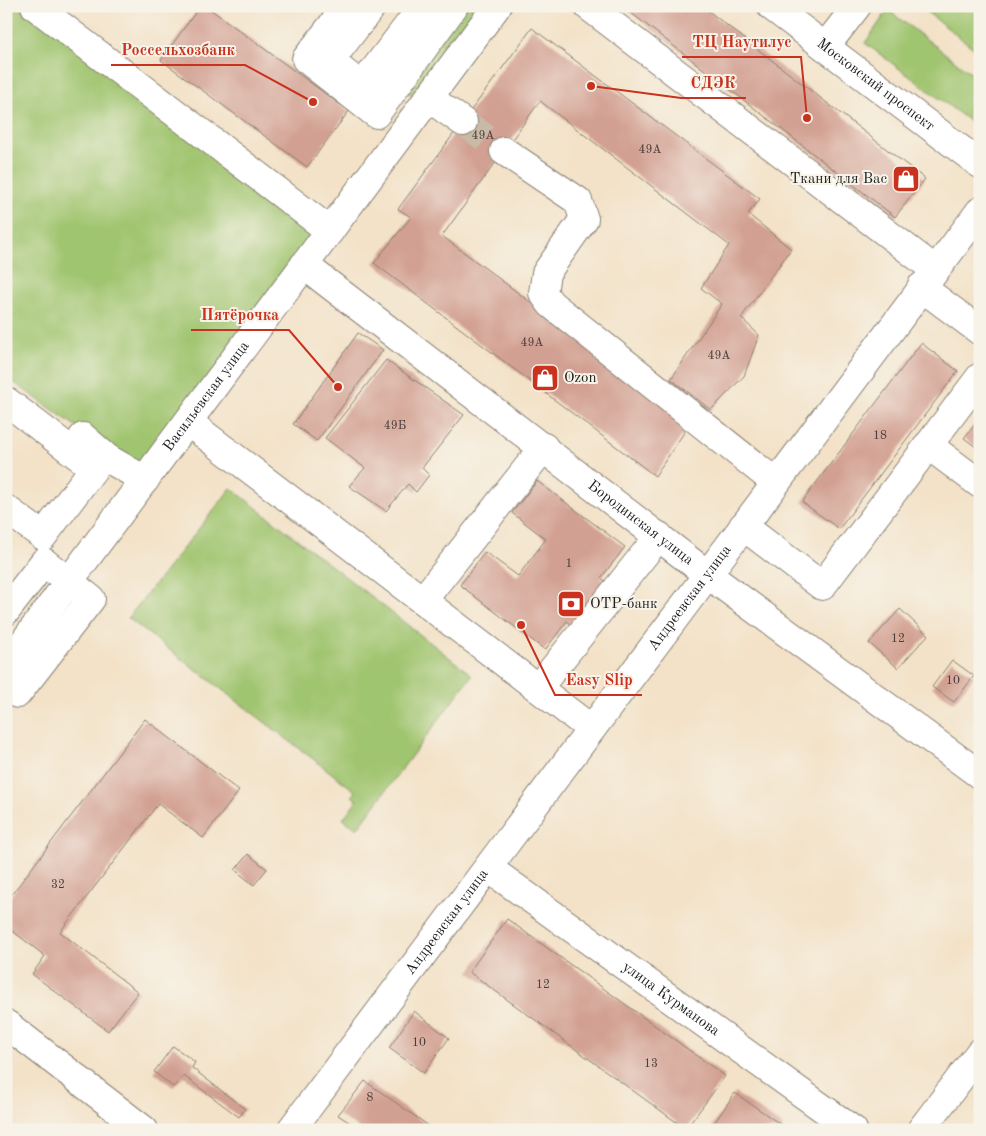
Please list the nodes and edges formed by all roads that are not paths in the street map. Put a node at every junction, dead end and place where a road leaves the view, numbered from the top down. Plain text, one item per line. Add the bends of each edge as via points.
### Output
1 (35, 6) edge
2 (347, 6) edge
3 (372, 6) edge
4 (423, 6) edge
5 (454, 6) edge
6 (497, 6) edge
7 (588, 6) edge
8 (772, 6) edge
9 (856, 6) edge
10 (825, 47) junction
11 (362, 86) junction
12 (429, 98) junction
13 (384, 103) junction
14 (463, 122) tunnel mouth
15 (410, 123) junction
16 (504, 151) tunnel mouth
17 (980, 164) edge
18 (980, 211) edge
19 (330, 231) junction
20 (304, 265) junction
21 (928, 278) junction
22 (980, 331) edge
23 (980, 377) edge
24 (6, 382) edge
25 (6, 401) edge
26 (188, 422) junction
27 (76, 442) junction
28 (928, 445) junction
29 (544, 447) junction
30 (145, 480) junction
31 (775, 482) junction
32 (980, 484) edge
33 (6, 509) edge
34 (743, 526) junction
35 (659, 536) junction
36 (707, 574) junction
37 (69, 582) junction
38 (423, 600) junction
39 (6, 611) edge
40 (6, 666) edge
41 (6, 686) edge
42 (538, 688) junction
43 (590, 728) junction
44 (980, 775) edge
45 (488, 868) junction
46 (6, 1024) edge
47 (980, 1052) edge
48 (144, 1130) edge
49 (291, 1130) edge
50 (853, 1130) edge
51 (921, 1130) edge

1 - 19 street
2 - 13 street via 306,59 376,114
3 - 11 street via 330,61
4 - 11 street
5 - 13 street
6 - 12 street, Васильевская улица
7 - 21 street
8 - 10 street, Московский проспект
9 - 10 street
10 - 17 street, Московский проспект
11 - 13 street
12 - 14 street
12 - 15 street, Васильевская улица
13 - 15 street
15 - 19 street, Васильевская улица
16 - 31 street via 578,201 584,219 546,273 543,293 551,304
18 - 21 street, Андреевская улица
19 - 20 street, Васильевская улица
20 - 26 street, Васильевская улица
20 - 29 street, Бородинская улица
21 - 22 street
21 - 31 street, Андреевская улица
23 - 28 street
24 - 27 street
25 - 27 street
26 - 30 street, Васильевская улица
26 - 38 street
27 - 30 street
27 - 33 street via 94,468 42,536
28 - 32 street
28 - 34 street via 822,586
29 - 35 street, Бородинская улица
29 - 38 street
30 - 37 street, Васильевская улица
31 - 34 street, Андреевская улица
34 - 36 street, Андреевская улица
35 - 36 street, Бородинская улица
35 - 42 street
36 - 43 street, Андреевская улица
36 - 44 street, Бородинская улица
37 - 39 street via 44,562
37 - 40 street, Васильевская улица
37 - 41 street via 91,599 17,694
38 - 42 street
42 - 43 street
43 - 45 street, Андреевская улица
45 - 49 street, Андреевская улица
45 - 50 street, улица Курманова
46 - 48 street
47 - 51 street

